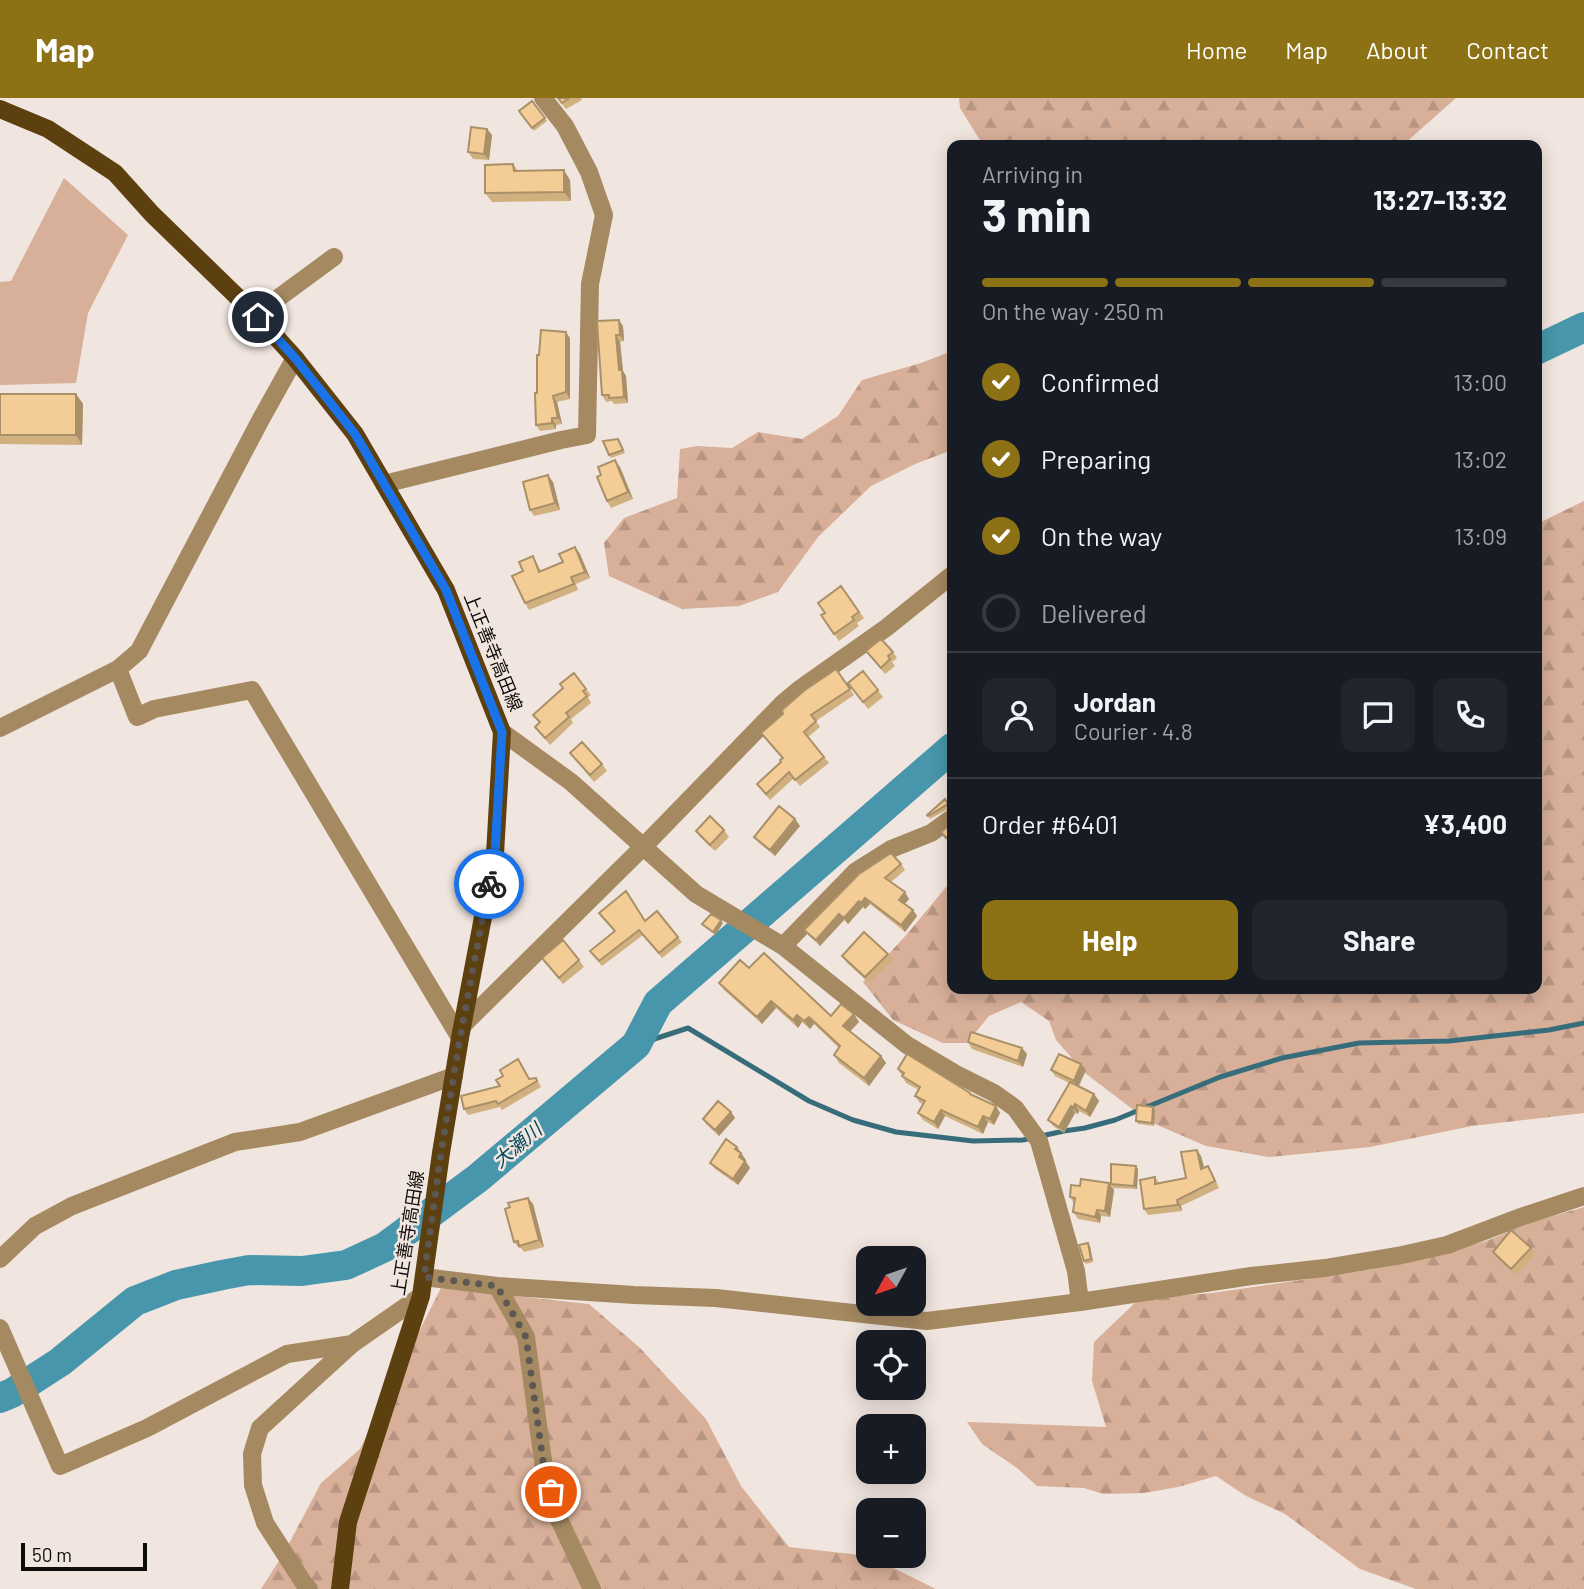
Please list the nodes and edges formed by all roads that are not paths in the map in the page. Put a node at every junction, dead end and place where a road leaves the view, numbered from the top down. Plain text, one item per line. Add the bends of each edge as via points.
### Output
1 (543, 98) edge
2 (0, 109) edge
3 (334, 257) dead end
4 (258, 317) junction
5 (295, 358) junction
6 (384, 484) junction
7 (947, 579) edge
8 (118, 669) junction
9 (0, 728) edge
10 (502, 732) junction
11 (947, 822) edge
12 (644, 846) junction
13 (783, 947) junction
14 (461, 1032) junction
15 (454, 1076) junction
16 (1584, 1196) edge
17 (0, 1259) edge
18 (424, 1277) junction
19 (497, 1286) junction
20 (421, 1296) junction
21 (1080, 1302) junction
22 (0, 1328) edge
23 (352, 1344) junction
24 (309, 1589) edge
25 (340, 1589) edge
26 (592, 1589) edge

1 - 6 street via 583,160 604,215 590,284 587,435
2 - 4 main road, 上正善寺高田線 via 48,129 115,173
3 - 4 street
4 - 5 main road, 上正善寺高田線
5 - 6 main road, 上正善寺高田線 via 355,434
5 - 8 street via 139,651
6 - 10 main road, 上正善寺高田線 via 446,590
7 - 12 street via 782,704
8 - 9 street
8 - 14 street via 137,717 154,709 252,690
10 - 12 street via 571,782
10 - 14 main road, 上正善寺高田線 via 495,854
11 - 13 street via 856,870
12 - 13 street via 696,894
12 - 14 street
13 - 21 street via 907,1045 1015,1108 1039,1141 1076,1271
14 - 15 main road, 上正善寺高田線
15 - 17 street via 300,1132 235,1142 72,1206 35,1226
15 - 18 main road, 上正善寺高田線
16 - 21 street via 1447,1245 1402,1255
18 - 19 street
18 - 20 main road, 上正善寺高田線
19 - 21 street via 716,1298 927,1321
19 - 26 street via 526,1337 544,1468 557,1515
20 - 23 street
20 - 25 main road, 上正善寺高田線 via 348,1522
22 - 23 street via 60,1466 147,1428 287,1354
23 - 24 street via 260,1428 253,1454 253,1485 265,1522

